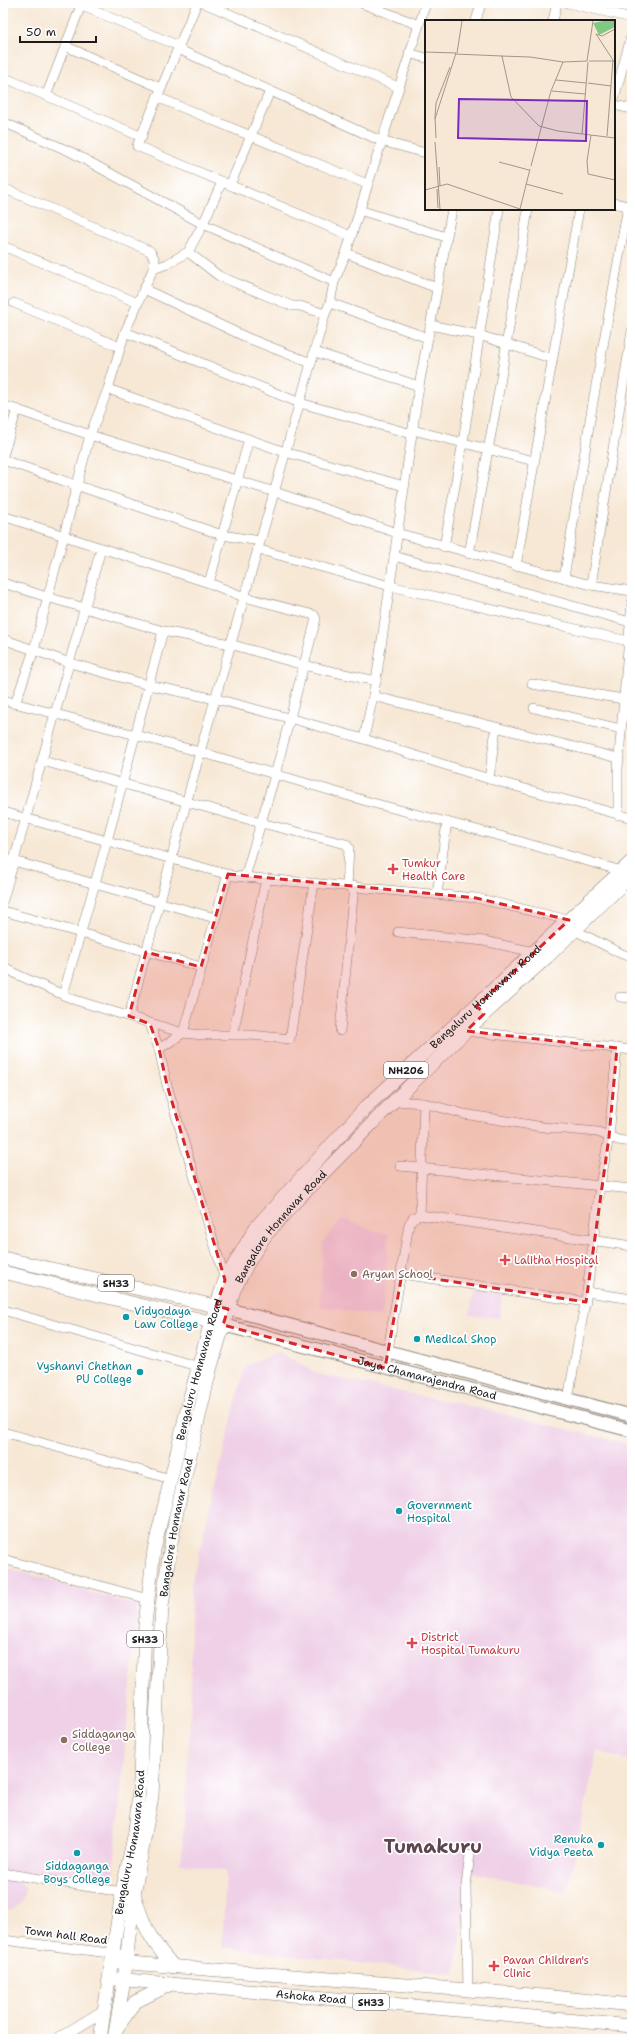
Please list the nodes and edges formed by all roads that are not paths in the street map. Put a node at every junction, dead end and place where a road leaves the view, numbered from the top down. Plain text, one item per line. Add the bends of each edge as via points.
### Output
1 (197, 3) edge
2 (204, 3) edge
3 (361, 3) edge
4 (426, 3) edge
5 (481, 3) edge
6 (557, 3) edge
7 (568, 3) edge
8 (79, 4) edge
9 (632, 18) edge
10 (476, 20) edge
11 (553, 20) edge
12 (418, 25) junction
13 (632, 33) edge
14 (65, 46) junction
15 (178, 47) junction
16 (409, 53) junction
17 (425, 58) edge
18 (3, 77) edge
19 (398, 87) junction
20 (161, 88) junction
21 (270, 91) junction
22 (615, 95) edge
23 (46, 96) junction
24 (157, 97) junction
25 (615, 105) edge
26 (632, 109) edge
27 (3, 122) edge
28 (252, 136) junction
29 (142, 137) junction
30 (381, 141) junction
31 (425, 153) edge
32 (226, 184) junction
33 (367, 184) junction
34 (3, 188) edge
35 (615, 203) edge
36 (630, 207) edge
37 (359, 210) junction
38 (452, 210) edge
39 (499, 210) edge
40 (528, 210) edge
41 (579, 210) edge
42 (204, 224) junction
43 (351, 236) junction
44 (446, 237) junction
45 (3, 246) edge
46 (188, 252) junction
47 (346, 252) junction
48 (153, 269) junction
49 (334, 282) junction
50 (437, 288) junction
51 (144, 289) junction
52 (14, 303) dead end
53 (138, 303) junction
54 (330, 303) junction
55 (325, 314) junction
56 (430, 325) junction
57 (632, 331) edge
58 (125, 332) junction
59 (478, 335) junction
60 (428, 338) junction
61 (506, 344) junction
62 (120, 347) junction
63 (315, 352) junction
64 (552, 359) junction
65 (311, 363) junction
66 (420, 386) junction
67 (108, 389) junction
68 (300, 402) junction
69 (3, 405) edge
70 (17, 409) junction
71 (412, 432) junction
72 (90, 435) junction
73 (249, 439) junction
74 (463, 442) junction
75 (488, 449) junction
76 (285, 452) junction
77 (3, 456) edge
78 (3, 460) edge
79 (534, 461) junction
80 (238, 480) junction
81 (404, 486) junction
82 (78, 487) junction
83 (275, 492) junction
84 (3, 516) edge
85 (397, 533) junction
86 (222, 535) junction
87 (63, 537) junction
88 (258, 545) junction
89 (444, 547) junction
90 (101, 549) junction
91 (469, 554) junction
92 (394, 556) junction
93 (516, 566) junction
94 (564, 578) junction
95 (3, 583) edge
96 (209, 583) junction
97 (390, 586) junction
98 (591, 586) junction
99 (632, 591) edge
100 (47, 597) junction
101 (244, 597) junction
102 (632, 602) edge
103 (86, 608) junction
104 (630, 622) junction
105 (163, 631) junction
106 (3, 639) edge
107 (628, 641) junction
108 (230, 644) junction
109 (34, 650) junction
110 (70, 663) junction
111 (303, 665) junction
112 (376, 681) junction
113 (532, 684) dead end
114 (148, 685) junction
115 (373, 696) junction
116 (216, 699) junction
117 (624, 699) junction
118 (3, 700) edge
119 (15, 704) junction
120 (534, 708) dead end
121 (55, 714) junction
122 (289, 718) junction
123 (496, 728) junction
124 (621, 729) junction
125 (135, 735) junction
126 (364, 739) junction
127 (200, 752) junction
128 (618, 758) junction
129 (43, 761) junction
130 (275, 774) junction
131 (489, 779) junction
132 (123, 784) junction
133 (187, 802) junction
134 (3, 812) edge
135 (618, 815) junction
136 (632, 818) edge
137 (26, 819) junction
138 (447, 822) junction
139 (261, 823) junction
140 (107, 841) junction
141 (3, 858) edge
142 (172, 859) junction
143 (14, 861) junction
144 (630, 868) edge
145 (228, 874) junction
146 (245, 877) junction
147 (266, 879) junction
148 (95, 883) junction
149 (314, 883) junction
150 (350, 886) junction
151 (437, 894) junction
152 (3, 900) edge
153 (160, 902) junction
154 (3, 911) edge
155 (215, 918) junction
156 (571, 925) junction
157 (398, 932) dead end
158 (80, 933) junction
159 (146, 952) junction
160 (534, 952) junction
161 (632, 957) edge
162 (3, 966) edge
163 (201, 967) junction
164 (63, 995) junction
165 (620, 997) dead end
166 (632, 998) edge
167 (480, 1010) junction
168 (129, 1016) junction
169 (150, 1024) junction
170 (340, 1031) dead end
171 (466, 1031) junction
172 (183, 1033) junction
173 (233, 1034) junction
174 (617, 1048) junction
175 (159, 1049) junction
176 (632, 1050) edge
177 (394, 1101) junction
178 (424, 1103) junction
179 (609, 1137) junction
180 (632, 1142) edge
181 (400, 1166) dead end
182 (422, 1168) junction
183 (600, 1185) junction
184 (632, 1189) edge
185 (420, 1215) junction
186 (594, 1241) junction
187 (632, 1246) edge
188 (3, 1258) edge
189 (3, 1272) edge
190 (402, 1274) junction
191 (225, 1280) junction
192 (588, 1292) junction
193 (632, 1299) edge
194 (586, 1302) junction
195 (222, 1308) junction
196 (3, 1310) edge
197 (217, 1324) junction
198 (388, 1351) junction
199 (204, 1368) junction
200 (385, 1368) junction
201 (568, 1399) junction
202 (632, 1416) edge
203 (632, 1431) edge
204 (3, 1432) edge
205 (171, 1479) junction
206 (3, 1561) edge
207 (148, 1599) junction
208 (470, 1855) dead end
209 (3, 1873) edge
210 (128, 1893) junction
211 (3, 1940) edge
212 (112, 1957) junction
213 (126, 1959) junction
214 (174, 1967) junction
215 (117, 1979) junction
216 (173, 1984) junction
217 (468, 1990) junction
218 (632, 2005) edge
219 (105, 2010) junction
220 (632, 2026) edge
221 (114, 2035) edge
222 (58, 2039) edge
223 (100, 2039) edge

1 - 15 street
2 - 19 street
3 - 12 street
4 - 12 street
5 - 10 street
6 - 11 street
7 - 9 street
8 - 14 street
8 - 15 street
12 - 16 street
13 - 22 street
14 - 20 street
14 - 23 street
15 - 20 street
15 - 21 street
16 - 17 street
16 - 19 street
18 - 23 street
19 - 30 street
20 - 24 street
21 - 28 street
21 - 30 street
23 - 29 street
24 - 28 street
24 - 29 street
25 - 26 street
27 - 42 street via 70,152
28 - 32 street
28 - 33 street
29 - 32 street via 137,146
30 - 31 street
30 - 33 street
32 - 42 street
32 - 43 street
33 - 37 street
34 - 48 street via 150,251 154,255
35 - 36 street
36 - 94 street via 593,402
37 - 43 street
37 - 44 street
38 - 44 street
39 - 59 street
40 - 61 street
41 - 64 street
42 - 46 street
42 - 49 street
43 - 47 street
44 - 50 street
45 - 53 street
46 - 48 street
46 - 55 street via 219,276 292,306
47 - 49 street
47 - 50 street
48 - 51 street
49 - 54 street
50 - 56 street
51 - 53 street
51 - 65 street via 250,339
52 - 62 street
53 - 58 street
54 - 55 street
54 - 60 street
55 - 63 street
56 - 59 street
56 - 60 street
57 - 98 street
58 - 62 street
58 - 68 street
59 - 61 street
59 - 74 street
60 - 66 street
61 - 64 street
61 - 75 street
62 - 67 street
63 - 65 street
63 - 66 street
64 - 79 street
65 - 68 street
66 - 71 street
67 - 72 street
67 - 73 street
68 - 71 street
68 - 76 street
69 - 70 street
70 - 72 street
70 - 77 street
71 - 74 street
71 - 81 street
72 - 80 street
72 - 82 street
73 - 76 street
73 - 80 street
74 - 75 street
74 - 89 street
75 - 79 street
75 - 91 street
76 - 81 street
76 - 83 street
78 - 82 street
79 - 93 street
80 - 83 street
80 - 86 street
81 - 85 street
82 - 86 street
82 - 87 street
83 - 85 street
83 - 88 street
84 - 87 street
85 - 89 street
85 - 92 street
86 - 88 street
86 - 96 street
87 - 90 street
87 - 100 street
88 - 97 street
88 - 101 street
89 - 91 street
90 - 96 street
90 - 103 street
91 - 93 street
92 - 97 street
92 - 104 street
93 - 94 street
94 - 98 street
95 - 100 street
96 - 101 street
97 - 107 street
97 - 112 street
98 - 99 street
100 - 103 street
100 - 109 street
101 - 108 street
101 - 111 street via 314,615 316,619
102 - 104 street
103 - 105 street
103 - 110 street
104 - 107 street
105 - 108 street
105 - 114 street
106 - 109 street
107 - 117 street
108 - 111 street
108 - 116 street
109 - 110 street
109 - 119 street
110 - 114 street
110 - 121 street
111 - 112 street
111 - 122 street
112 - 115 street
113 - 117 street
114 - 116 street
114 - 125 street
115 - 123 street
115 - 126 street
116 - 122 street
116 - 127 street
117 - 124 street
118 - 119 street
119 - 121 street
120 - 124 street
121 - 125 street
121 - 129 street
122 - 126 street
122 - 130 street
123 - 128 street
123 - 131 street
124 - 128 street
125 - 127 street
125 - 132 street
126 - 131 street
127 - 130 street
127 - 133 street
128 - 135 street
129 - 132 street
129 - 137 street
130 - 138 street
130 - 139 street
131 - 135 street
132 - 133 street
132 - 140 street
133 - 139 street
133 - 142 street
134 - 137 street
135 - 136 street
137 - 140 street
137 - 143 street
138 - 144 street
138 - 151 street
139 - 146 street
139 - 150 street via 346,844 349,848
140 - 142 street
140 - 148 street
141 - 143 street
142 - 145 street
142 - 153 street
143 - 148 street
143 - 152 street
144 - 156 main road, Bangalore Honnavar Road / NH206
145 - 146 street
145 - 155 street
146 - 147 street
147 - 149 street
147 - 173 street
148 - 153 street
148 - 158 street
149 - 150 street
149 - 173 street via 290,1039
150 - 151 street
150 - 170 street
151 - 156 street via 476,898
153 - 155 street
153 - 159 street
154 - 158 street
155 - 163 street
156 - 160 main road, Bengaluru Honnavara Road / NH206
156 - 161 street
156 - 167 main road, Bangalore Honnavar Road / NH206
157 - 160 street via 484,941
158 - 159 street
158 - 164 street
159 - 163 street
159 - 168 street
160 - 167 main road, Bengaluru Honnavara Road / NH206
162 - 164 street
163 - 172 street
164 - 168 street
165 - 166 street
167 - 171 main road, Bangalore Honnavar Road / NH206
167 - 191 main road, Bengaluru Honnavara Road / NH206 via 364,1108 256,1227
168 - 169 street
169 - 172 street
169 - 175 street
171 - 174 street
171 - 177 main road, Bangalore Honnavar Road / NH206
172 - 173 street
172 - 175 street
174 - 176 street
174 - 179 street
175 - 191 street via 167,1086
177 - 178 street
177 - 195 main road, Bangalore Honnavar Road / NH206 via 293,1204 266,1236
178 - 179 street via 464,1114 543,1127 598,1132
178 - 182 street
179 - 180 street
179 - 183 street
181 - 182 street
182 - 183 street
182 - 185 street
183 - 184 street
183 - 186 street
185 - 186 street
185 - 190 street via 413,1218 409,1224
186 - 187 street
186 - 192 street
188 - 195 main road, SH33
189 - 197 main road, SH33
190 - 194 street
190 - 198 street
191 - 195 main road, Bengaluru Honnavara Road / NH206
192 - 193 street
192 - 194 street
194 - 201 street
195 - 197 main road, Bangalore Honnavar Road / SH33
195 - 198 main road, Jaya Chamarajendra Road
196 - 199 street
197 - 199 main road, Bangalore Honnavar Road / SH33
197 - 200 main road, Jaya Chamarajendra Road
198 - 200 street
198 - 201 main road, Jaya Chamarajendra Road
199 - 205 main road, Bengaluru Honnavara Road / SH33
199 - 210 main road, Bangalore Honnavar Road / SH33 via 176,1515 162,1606 154,1774 149,1815
200 - 203 main road, Jaya Chamarajendra Road
201 - 202 main road, Jaya Chamarajendra Road
204 - 205 street
205 - 207 main road, Bengaluru Honnavara Road / SH33 via 154,1550
206 - 207 street
207 - 210 main road, Bengaluru Honnavara Road / SH33 via 138,1808
208 - 217 street via 466,1885
209 - 210 street
210 - 212 main road, Bengaluru Honnavara Road / SH33
210 - 213 main road, Bangalore Honnavar Road / SH33
210 - 214 main road via 153,1941
211 - 212 street, Town hall Road
212 - 213 main road, Ashoka Road
212 - 215 main road, Bengaluru Honnavara Road / SH33
213 - 214 main road, Ashoka Road
213 - 215 main road, Bengaluru Honnavara Road / SH33
214 - 217 main road, Ashoka Road
215 - 216 main road, Ashoka Road / SH33
215 - 219 main road, Bengaluru Honnavara Road
215 - 221 main road, Bengaluru Honnavara Road
216 - 220 main road, Ashoka Road / SH33
216 - 221 main road via 135,2002
217 - 218 main road, Ashoka Road
219 - 222 street
219 - 223 main road, Bengaluru Honnavara Road

